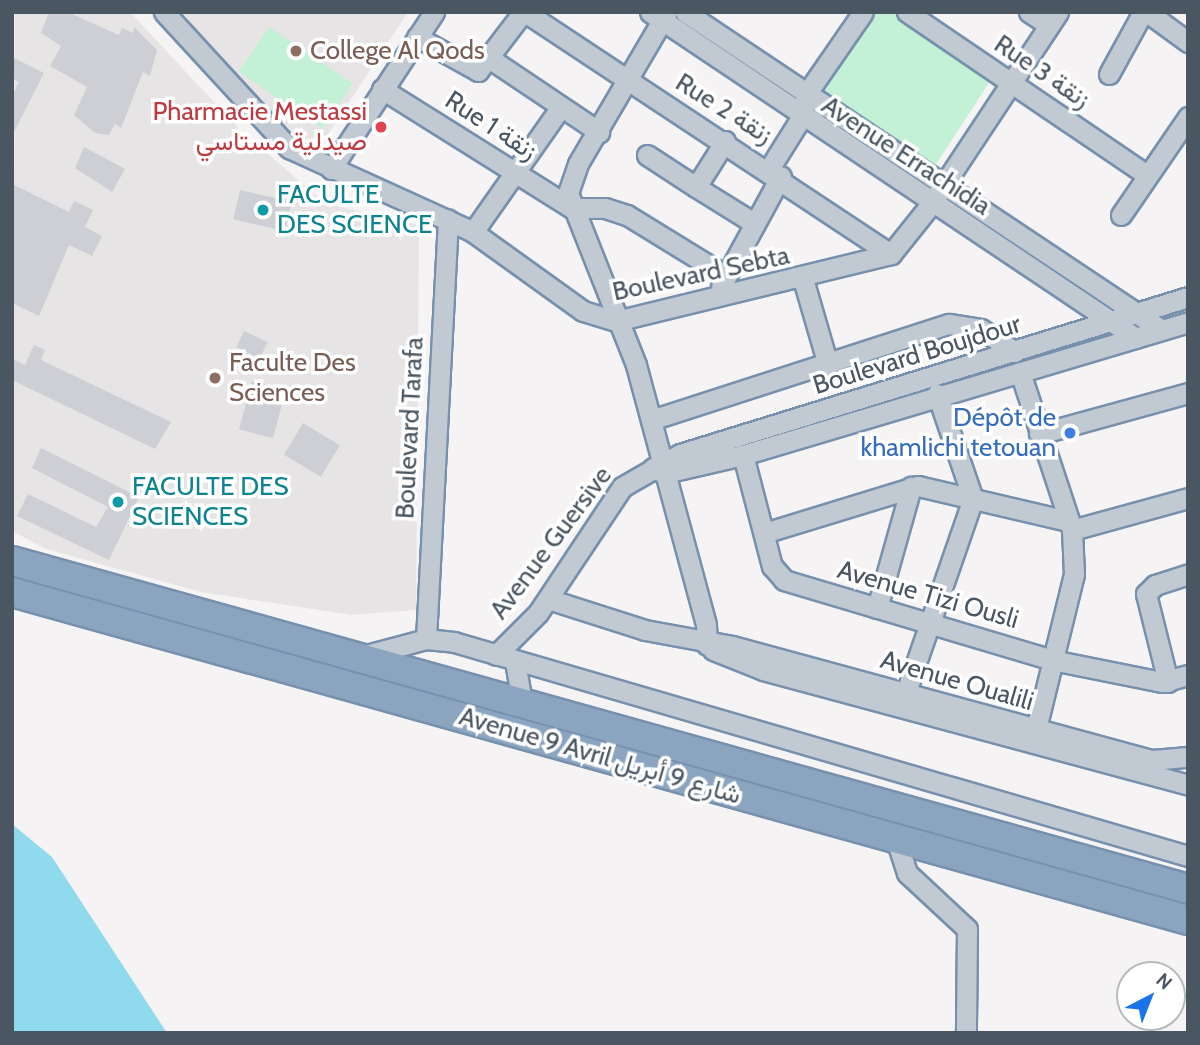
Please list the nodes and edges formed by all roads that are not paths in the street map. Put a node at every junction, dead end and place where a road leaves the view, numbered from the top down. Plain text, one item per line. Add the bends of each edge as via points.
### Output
1 (164, 12) edge
2 (434, 12) edge
3 (525, 12) edge
4 (685, 12) edge
5 (863, 12) edge
6 (907, 12) edge
7 (1028, 12) edge
8 (1145, 12) edge
9 (1183, 12) edge
10 (660, 15) edge
11 (1053, 18) edge
12 (1171, 28) junction
13 (417, 37) junction
14 (1188, 42) edge
15 (489, 58) junction
16 (1109, 74) dead end
17 (631, 82) junction
18 (1011, 83) junction
19 (382, 89) junction
20 (807, 93) junction
21 (561, 107) junction
22 (1188, 117) edge
23 (801, 118) junction
24 (599, 132) junction
25 (725, 141) junction
26 (646, 155) dead end
27 (331, 169) junction
28 (775, 172) junction
29 (515, 174) junction
30 (1147, 175) junction
31 (943, 185) junction
32 (696, 187) junction
33 (931, 204) junction
34 (572, 208) junction
35 (1121, 215) dead end
36 (448, 220) junction
37 (754, 223) junction
38 (472, 232) junction
39 (891, 254) junction
40 (726, 276) junction
41 (803, 279) junction
42 (1188, 298) edge
43 (715, 299) junction
44 (1136, 314) junction
45 (616, 321) junction
46 (1110, 322) junction
47 (1188, 322) edge
48 (1163, 330) junction
49 (1136, 338) junction
50 (1016, 352) junction
51 (828, 365) junction
52 (1020, 372) junction
53 (1188, 393) edge
54 (937, 394) junction
55 (651, 420) junction
56 (1040, 435) junction
57 (743, 455) junction
58 (660, 468) junction
59 (911, 486) junction
60 (1188, 498) edge
61 (973, 499) junction
62 (1071, 525) junction
63 (764, 533) junction
64 (12, 561) edge
65 (1188, 574) edge
66 (12, 592) edge
67 (548, 599) junction
68 (877, 608) junction
69 (931, 622) junction
70 (426, 639) junction
71 (707, 645) junction
72 (496, 655) junction
73 (358, 657) junction
74 (1052, 660) junction
75 (515, 662) junction
76 (1188, 676) edge
77 (1168, 682) junction
78 (906, 692) junction
79 (522, 703) junction
80 (1033, 738) junction
81 (1181, 759) edge
82 (1181, 783) edge
83 (896, 839) junction
84 (1188, 856) edge
85 (1188, 889) edge
86 (1188, 920) edge
87 (966, 1033) edge

1 - 27 street, Boulevard Sebta via 268,130
2 - 13 street
3 - 15 street
3 - 17 street, Rue 2 زنقة
4 - 20 street, Avenue Errachidia
5 - 20 street
6 - 18 street, Rue 3 زنقة
7 - 11 street
8 - 12 street
8 - 16 street
9 - 12 street
10 - 17 street
10 - 23 street, Avenue Errachidia
11 - 18 street
12 - 14 street
13 - 15 street via 471,70 478,71
13 - 19 street
15 - 21 street
17 - 24 street
17 - 25 street, Rue 2 زنقة
18 - 30 street, Rue 3 زنقة
18 - 31 street
19 - 27 street
19 - 29 street, Rue 1 زنقة
20 - 23 street
20 - 31 street, Avenue Errachidia
21 - 24 street
21 - 29 street
22 - 30 street
23 - 28 street
23 - 33 street, Avenue Errachidia
24 - 34 street via 569,182
25 - 28 street, Rue 2 زنقة
25 - 32 street
26 - 32 street
27 - 36 street, Boulevard Sebta
28 - 37 street
28 - 39 street, Rue 2 زنقة
29 - 34 street, Rue 1 زنقة
29 - 38 street
30 - 35 street
31 - 33 street
31 - 44 street, Avenue Errachidia
32 - 37 street
33 - 39 street
33 - 46 street, Avenue Errachidia
34 - 40 street via 605,208 627,215
34 - 45 street
36 - 38 street, Boulevard Sebta
36 - 70 street, Boulevard Tarafa
37 - 40 street
38 - 45 street, Boulevard Sebta via 583,312
39 - 41 street, Boulevard Sebta
40 - 43 street
41 - 43 street, Boulevard Sebta
41 - 51 street
42 - 44 street, Boulevard Boujdour
43 - 45 street, Boulevard Sebta
44 - 46 street, Boulevard Boujdour
44 - 48 street, Avenue Errachidia
45 - 55 street via 631,350
46 - 49 street, Avenue Errachidia
46 - 50 street, Boulevard Boujdour
47 - 48 street, Boulevard Boujdour
48 - 49 street, Boulevard Boujdour
49 - 52 street, Boulevard Boujdour
50 - 51 street via 981,329 959,324
50 - 58 street, Boulevard Boujdour
51 - 55 street
52 - 54 street, Boulevard Boujdour
52 - 56 street
53 - 56 street
54 - 57 street, Boulevard Boujdour
54 - 61 street
55 - 58 street
56 - 62 street
57 - 58 street, Boulevard Boujdour
57 - 63 street, Avenue Tizi Ousli
58 - 67 street, Avenue Guersive via 622,487
58 - 71 street via 706,625
59 - 61 street
59 - 63 street
59 - 68 street
60 - 62 street
61 - 62 street
61 - 69 street
62 - 74 street via 1075,565
63 - 68 street, Avenue Tizi Ousli via 779,578
64 - 73 highway, Avenue 9 Avril شارع 9 أبريل
65 - 77 street via 1155,585 1146,594
66 - 83 highway, Avenue 9 Avril شارع 9 أبريل
67 - 71 street, Avenue Oualili
67 - 72 street, Avenue Guersive
68 - 69 street, Avenue Tizi Ousli
69 - 74 street, Avenue Tizi Ousli
69 - 78 street
70 - 72 street
70 - 73 street
71 - 78 street, Avenue Oualili via 732,646
71 - 80 street, Avenue Oualili via 762,670
72 - 75 street
73 - 79 highway, Avenue 9 Avril شارع 9 أبريل
74 - 77 street, Avenue Tizi Ousli
74 - 80 street
75 - 79 street, Avenue Guersive
75 - 84 street
76 - 77 street, Avenue Tizi Ousli
78 - 80 street, Avenue Oualili
79 - 85 highway, Avenue 9 Avril شارع 9 أبريل
80 - 81 street, Avenue Oualili
80 - 82 street, Avenue Oualili
81 - 82 street, Avenue Oualili
83 - 86 highway, Avenue 9 Avril شارع 9 أبريل
83 - 87 street via 907,873 967,929

